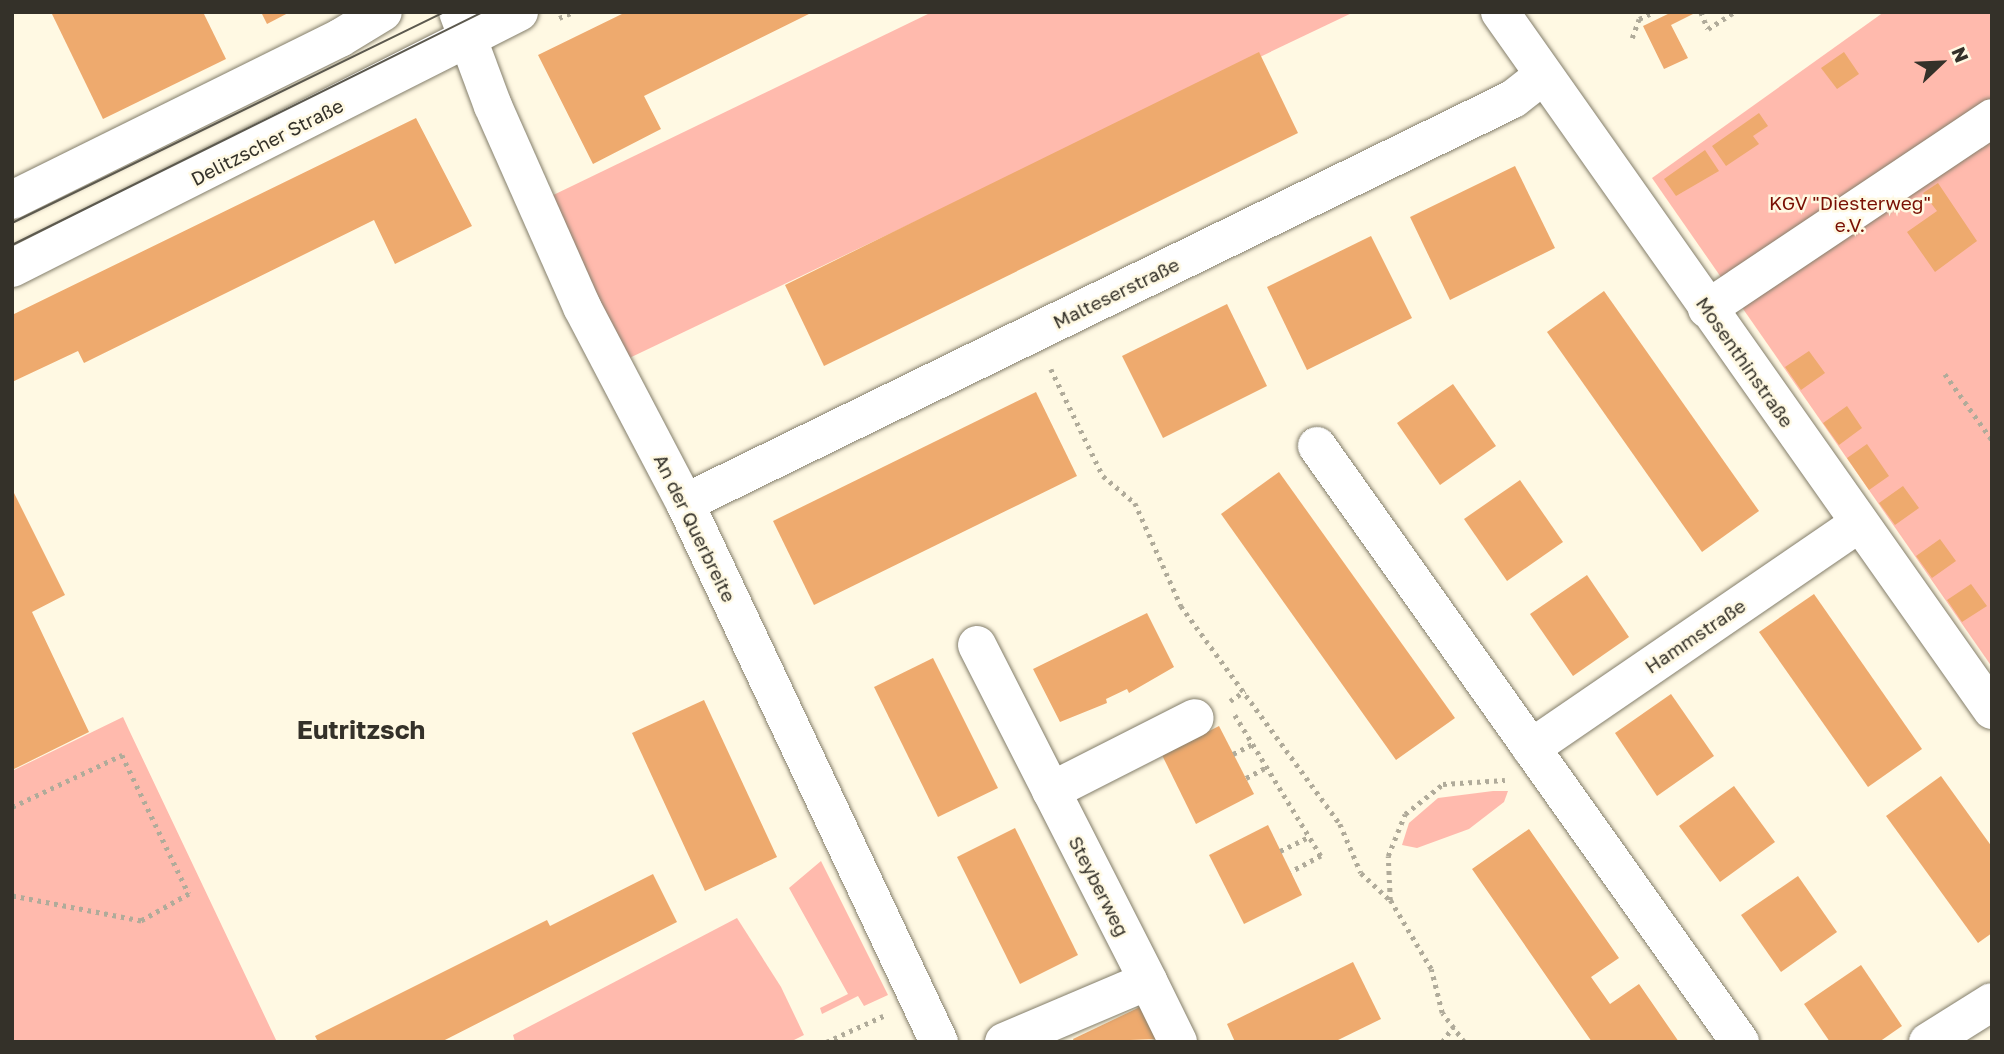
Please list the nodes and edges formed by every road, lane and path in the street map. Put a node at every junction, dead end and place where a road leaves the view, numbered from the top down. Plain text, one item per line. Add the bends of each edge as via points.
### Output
1 (383, 12) edge
2 (519, 12) edge
3 (1500, 12) edge
4 (1654, 12) edge
5 (1701, 12) edge
6 (1734, 12) edge
7 (463, 27) edge
8 (1632, 38) dead end
9 (1542, 76) junction
10 (1992, 118) edge
11 (12, 200) edge
12 (12, 268) edge
13 (1707, 309) junction
14 (1045, 356) dead end
15 (1945, 373) dead end
16 (1992, 440) edge
17 (1317, 446) dead end
18 (685, 503) junction
19 (1860, 523) junction
20 (977, 645) dead end
21 (1245, 691) junction
22 (1236, 697) dead end
23 (1211, 710) joint
24 (1992, 710) edge
25 (1252, 744) junction
26 (1233, 754) dead end
27 (1541, 763) junction
28 (1267, 767) junction
29 (1246, 778) dead end
30 (1051, 791) junction
31 (12, 807) edge
32 (1310, 837) junction
33 (1280, 851) dead end
34 (1291, 872) dead end
35 (12, 896) edge
36 (1390, 900) junction
37 (1148, 981) junction
38 (1992, 1002) edge
39 (884, 1015) dead end
40 (1453, 1027) junction
41 (826, 1042) edge
42 (939, 1042) edge
43 (1003, 1042) edge
44 (1178, 1042) edge
45 (1442, 1042) edge
46 (1464, 1042) edge
47 (1740, 1042) edge
48 (1928, 1042) edge

1 - 11 street via 340,38
2 - 7 street, Delitzscher Straße
3 - 9 street, Mosenthinstraße
4 - 8 path via 1639,19
5 - 6 path via 1708,29
7 - 12 street, Delitzscher Straße
7 - 18 street, An der Querbreite via 582,307
9 - 13 street, Mosenthinstraße
9 - 18 street, Malteserstraße via 1513,99
10 - 13 street
13 - 19 street, Mosenthinstraße
14 - 21 path via 1103,475 1135,503 1181,606
15 - 16 path
17 - 27 street
18 - 42 street, An der Querbreite
19 - 24 street, Mosenthinstraße
19 - 27 street, Hammstraße
20 - 30 street, Steyberweg
21 - 22 path
21 - 36 path via 1286,755 1340,824 1361,873
23 - 25 path
23 - 30 street
25 - 26 path
25 - 28 path
27 - 36 path via 1443,785 1405,814 1388,856
27 - 47 street
28 - 29 path
28 - 32 path
30 - 37 street, Steyberweg
31 - 35 path via 122,755 189,894 141,920
32 - 33 path
32 - 34 path via 1321,856
36 - 40 path via 1431,969 1442,1013
37 - 43 street
37 - 44 street, Steyberweg
38 - 48 street
39 - 41 path
40 - 45 path
40 - 46 path

